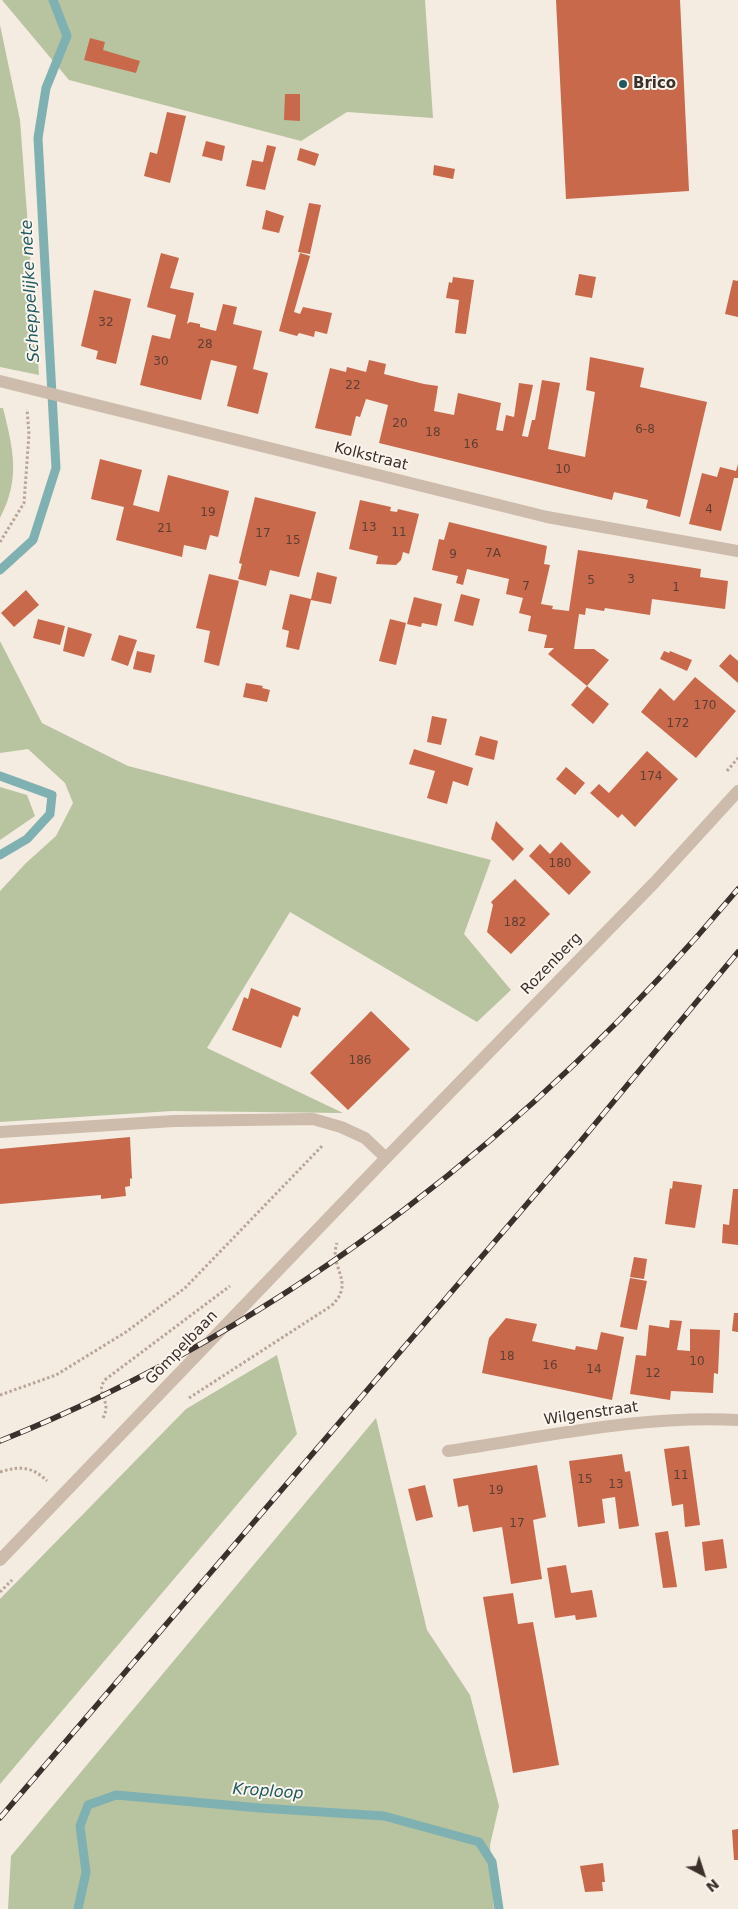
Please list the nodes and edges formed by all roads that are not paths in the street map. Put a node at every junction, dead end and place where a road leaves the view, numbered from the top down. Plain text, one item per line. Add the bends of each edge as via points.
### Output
1 (0, 381) edge
2 (738, 551) edge
3 (738, 791) edge
4 (0, 1132) edge
5 (386, 1158) junction
6 (738, 1420) edge
7 (448, 1451) dead end
8 (0, 1560) edge

1 - 2 street, Kolkstraat via 546,517
3 - 5 street, Rozenberg via 655,882
4 - 5 street via 194,1121 313,1119 365,1138
5 - 8 street, Gompelbaan
6 - 7 street, Wilgenstraat via 711,1418 620,1425

